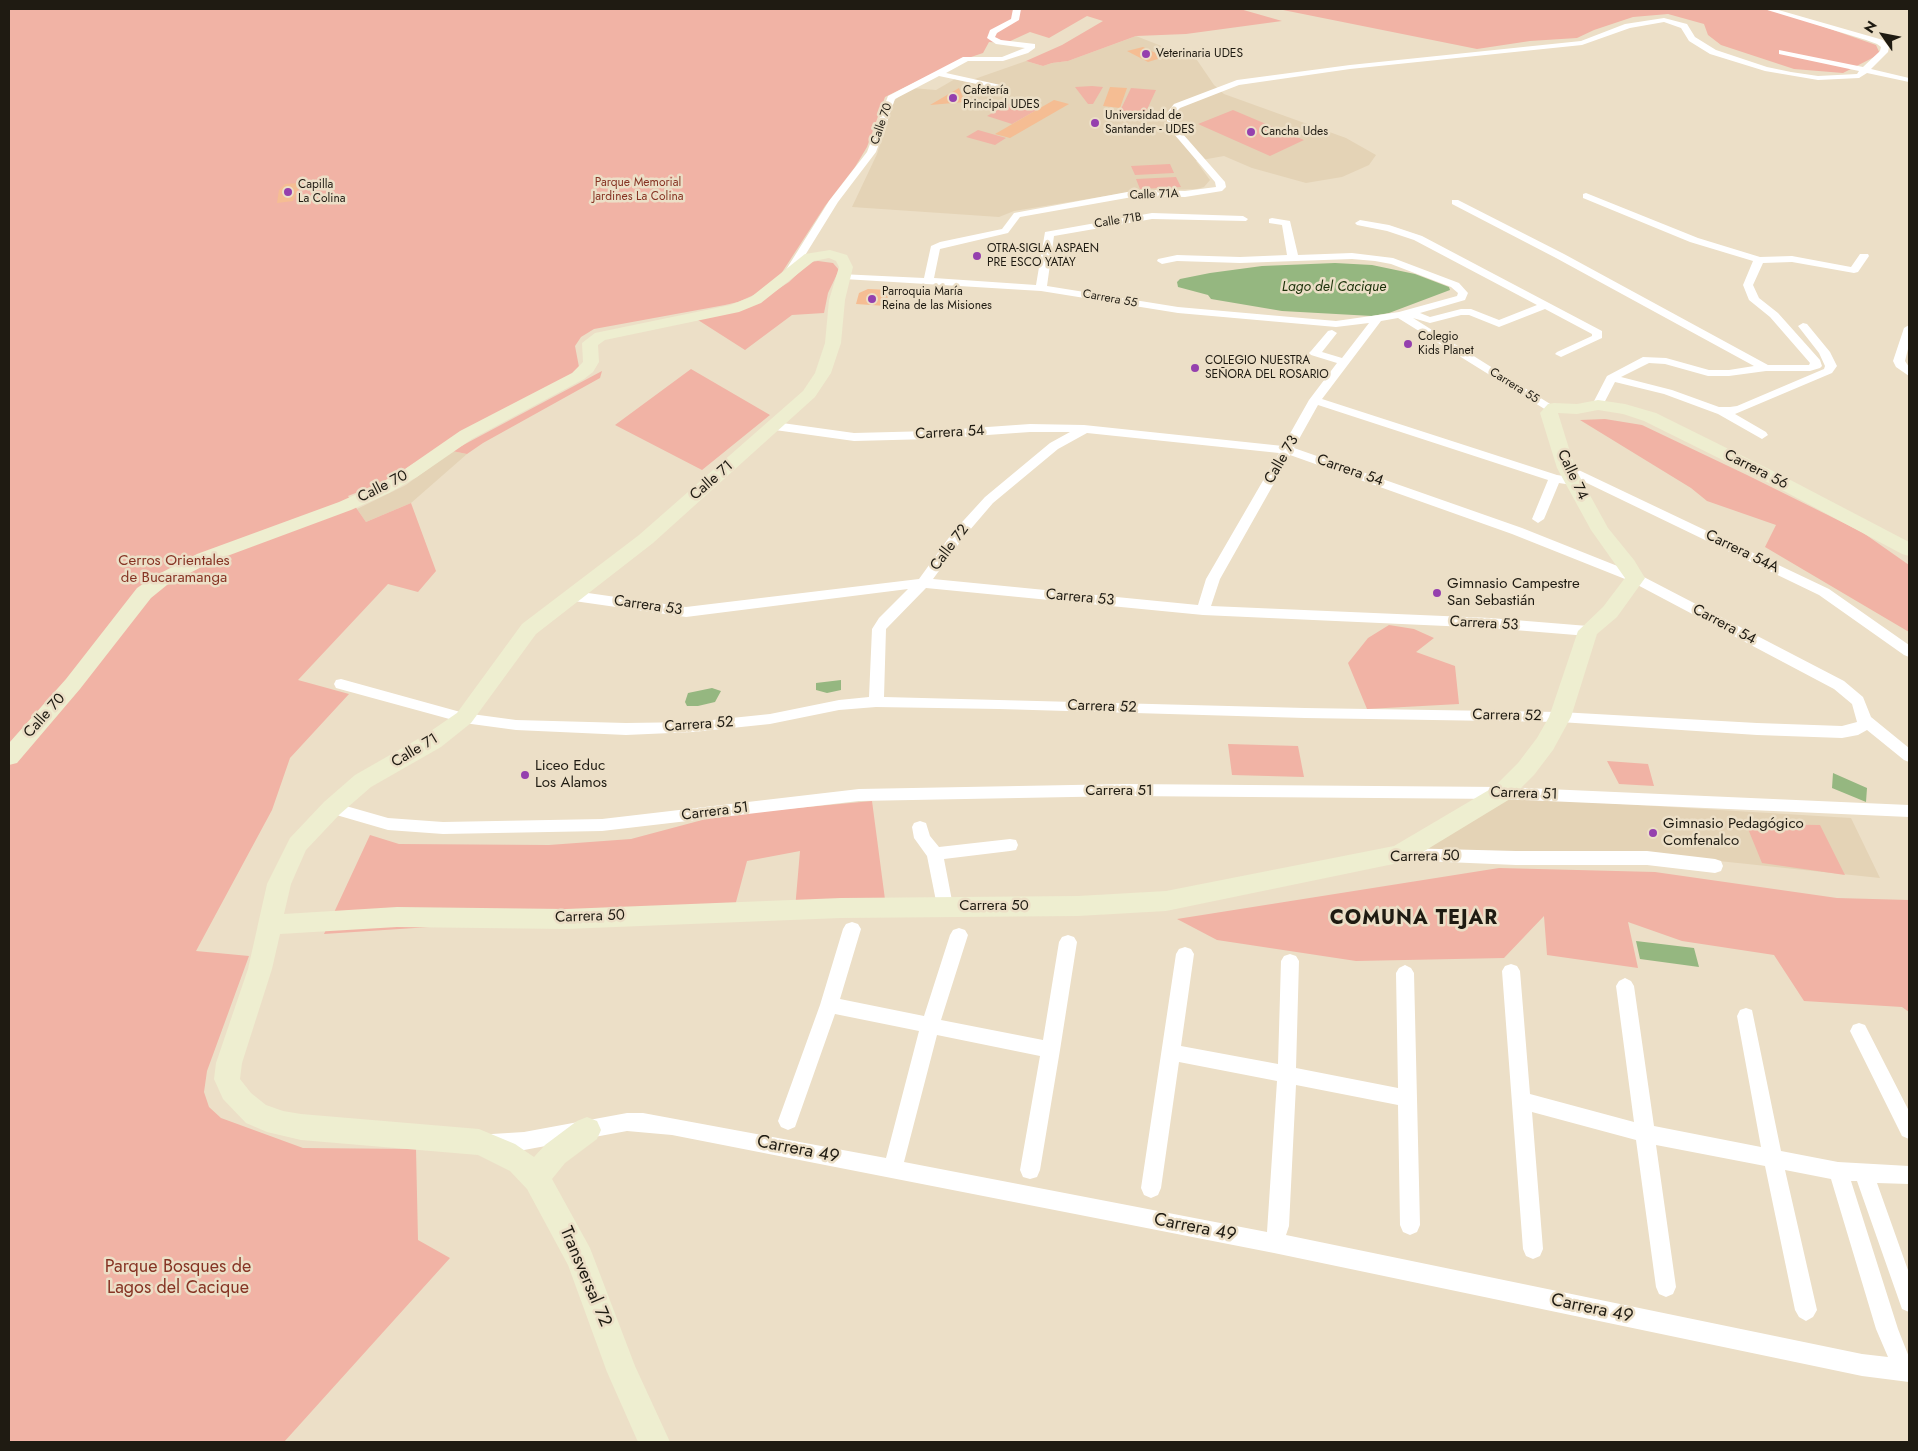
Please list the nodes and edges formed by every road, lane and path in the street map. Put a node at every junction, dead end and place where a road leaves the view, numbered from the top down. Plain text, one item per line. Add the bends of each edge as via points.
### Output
1 (1017, 9) edge
2 (1768, 9) edge
3 (1782, 52) dead end
4 (1867, 70) junction
5 (937, 73) junction
6 (1909, 80) edge
7 (1002, 88) dead end
8 (1586, 196) dead end
9 (1455, 202) dead end
10 (1243, 219) dead end
11 (1272, 222) dead end
12 (1360, 223) dead end
13 (1385, 234) dead end
14 (806, 246) junction
15 (1446, 253) junction
16 (1864, 256) dead end
17 (1293, 258) junction
18 (1759, 260) junction
19 (1162, 261) dead end
20 (842, 266) junction
21 (786, 278) junction
22 (928, 281) junction
23 (1042, 288) junction
24 (1547, 305) junction
25 (1410, 313) junction
26 (1377, 319) junction
27 (1803, 326) dead end
28 (1909, 328) edge
29 (1332, 333) dead end
30 (1561, 354) dead end
31 (1344, 362) junction
32 (1766, 368) junction
33 (1909, 373) edge
34 (1611, 378) junction
35 (1315, 400) junction
36 (1598, 405) junction
37 (1551, 409) junction
38 (1722, 411) junction
39 (775, 426) junction
40 (1084, 429) junction
41 (1762, 435) dead end
42 (1288, 450) junction
43 (1564, 476) junction
44 (1538, 519) dead end
45 (1909, 550) edge
46 (1635, 578) junction
47 (923, 583) junction
48 (574, 596) junction
49 (1203, 610) junction
50 (1588, 631) junction
51 (1909, 652) edge
52 (341, 684) dead end
53 (876, 702) junction
54 (1560, 717) junction
55 (464, 718) junction
56 (1865, 720) junction
57 (1909, 756) edge
58 (9, 757) edge
59 (1502, 793) junction
60 (332, 808) junction
61 (1909, 811) edge
62 (920, 827) dead end
63 (1010, 845) dead end
64 (935, 854) junction
65 (1400, 854) junction
66 (1714, 866) dead end
67 (945, 906) junction
68 (270, 925) junction
69 (852, 930) dead end
70 (959, 935) dead end
71 (1068, 942) dead end
72 (1185, 954) dead end
73 (1290, 961) dead end
74 (1511, 971) dead end
75 (1405, 973) dead end
76 (1625, 986) dead end
77 (829, 1004) junction
78 (1746, 1016) dead end
79 (930, 1025) junction
80 (1859, 1031) dead end
81 (1051, 1050) junction
82 (1171, 1052) junction
83 (1287, 1074) junction
84 (1407, 1098) junction
85 (1521, 1100) junction
86 (788, 1121) dead end
87 (587, 1130) junction
88 (1909, 1130) edge
89 (1646, 1134) junction
90 (479, 1142) junction
91 (1773, 1158) junction
92 (893, 1168) junction
93 (1030, 1170) dead end
94 (1838, 1171) junction
95 (1864, 1173) junction
96 (1909, 1175) edge
97 (537, 1180) junction
98 (1151, 1188) dead end
99 (1410, 1225) dead end
100 (1274, 1243) junction
101 (1533, 1249) dead end
102 (1666, 1287) dead end
103 (1909, 1302) edge
104 (1806, 1310) dead end
105 (1906, 1371) edge
106 (654, 1442) edge

1 - 5 street, Calle 70 via 1015,20 993,32 991,38 1032,46 1007,58 970,58
2 - 4 street via 1880,42 1885,47 1884,52
3 - 4 street
4 - 6 street
4 - 22 street, Calle 71A via 1860,76 1825,78 1765,69 1714,52 1692,38 1684,26 1664,20 1628,26 1582,43 1350,67 1237,83 1177,106 1170,114 1171,125 1220,182 1219,189 1194,193 1138,193 1017,215 1005,231 935,248
5 - 7 street
5 - 14 street, Calle 70 via 891,98 871,152 834,201
8 - 18 street via 1694,240
9 - 32 street
10 - 23 street, Calle 71B via 1152,216 1049,234
11 - 17 street via 1287,223
12 - 15 street via 1404,232
13 - 15 street
14 - 20 street
14 - 21 street, Calle 70
15 - 24 street
16 - 18 street via 1851,270 1792,259
17 - 19 street via 1177,258
17 - 25 street, Carrera 55 via 1376,258 1455,286 1463,293 1456,300
18 - 32 street via 1748,285 1754,300 1774,315 1816,362 1816,366 1810,368
20 - 21 street, Calle 70 via 839,261 822,258 800,264
20 - 22 street, Carrera 55
20 - 39 street, Calle 71 via 833,343 823,373 809,394
21 - 58 street, Calle 70 via 756,300 734,309 600,336 590,343 591,362 578,376 473,431 390,485 345,506 204,558 160,581 144,593 73,684
22 - 23 street, Carrera 55
23 - 26 street, Carrera 55 via 1220,315 1336,324
24 - 25 street via 1499,324 1465,312 1425,320
24 - 30 street via 1599,336
25 - 26 street, Carrera 55
25 - 37 street, Carrera 55 via 1437,336
26 - 31 street, Calle 73
27 - 38 street via 1824,352 1831,366 1828,371 1741,408
28 - 33 street via 1899,360
29 - 31 street via 1315,353
31 - 35 street, Calle 73
32 - 34 street via 1708,373 1647,359
34 - 36 street
34 - 38 street via 1668,392
35 - 42 street, Calle 73
35 - 43 street, Carrera 54A
36 - 37 street via 1584,409
36 - 45 street, Carrera 56 via 1625,409 1664,423
37 - 43 street, Calle 74 via 1548,413
38 - 41 street
39 - 40 street, Carrera 54 via 854,436 1030,428
39 - 48 street, Calle 71 via 646,539
40 - 42 street, Carrera 54
40 - 47 street, Calle 72 via 1054,446 989,500
42 - 46 street, Carrera 54 via 1517,531
42 - 49 street, Calle 73 via 1214,579
43 - 44 street
43 - 46 street, Calle 74
43 - 51 street, Carrera 54A via 1824,592
46 - 50 street via 1610,612
46 - 56 street, Carrera 54 via 1839,684 1858,701
47 - 48 street, Carrera 53 via 686,612
47 - 49 street, Carrera 53
47 - 53 street, Calle 72 via 879,629
48 - 55 street, Calle 71 via 530,629
49 - 50 street, Carrera 53 via 1490,623
50 - 54 street
52 - 55 street, Carrera 52
53 - 54 street, Carrera 52
53 - 55 street, Carrera 52 via 693,727 626,729
54 - 56 street, Carrera 52 via 1842,732 1858,729
54 - 59 street via 1526,769
55 - 60 street, Calle 71 via 433,741 363,781
56 - 57 street
59 - 60 street, Carrera 51 via 1125,790 859,795 602,825 443,828 388,824
59 - 61 street, Carrera 51
59 - 65 street
60 - 68 street, Calle 71 via 298,844 286,866
62 - 64 street via 922,838
63 - 64 street
64 - 67 street
65 - 66 street, Carrera 50 via 1647,858
65 - 67 street, Carrera 50 via 1166,901 1078,906
67 - 68 street, Carrera 50 via 813,908 566,919 397,917
68 - 90 street, Calle 71 via 260,969 229,1063 228,1079 242,1102 256,1114 283,1124
69 - 77 street
70 - 79 street
71 - 81 street
72 - 82 street
73 - 83 street
74 - 85 street
75 - 84 street
76 - 89 street
77 - 79 street
77 - 86 street
78 - 91 street
79 - 81 street
79 - 92 street
80 - 88 street
81 - 93 street
82 - 83 street
82 - 98 street
83 - 84 street
83 - 100 street via 1279,1226
84 - 99 street
85 - 89 street
85 - 101 street
87 - 90 street, Carrera 49 via 524,1141
87 - 92 street, Carrera 49 via 643,1122
87 - 97 street via 555,1154
89 - 91 street
89 - 102 street
90 - 97 street, Transversal 72 via 520,1162
91 - 94 street
91 - 104 street
92 - 100 street, Carrera 49
94 - 95 street
94 - 105 street via 1887,1330
95 - 96 street
95 - 103 street
97 - 106 street, Transversal 72 via 580,1258 622,1372
100 - 105 street, Carrera 49 via 1842,1361

